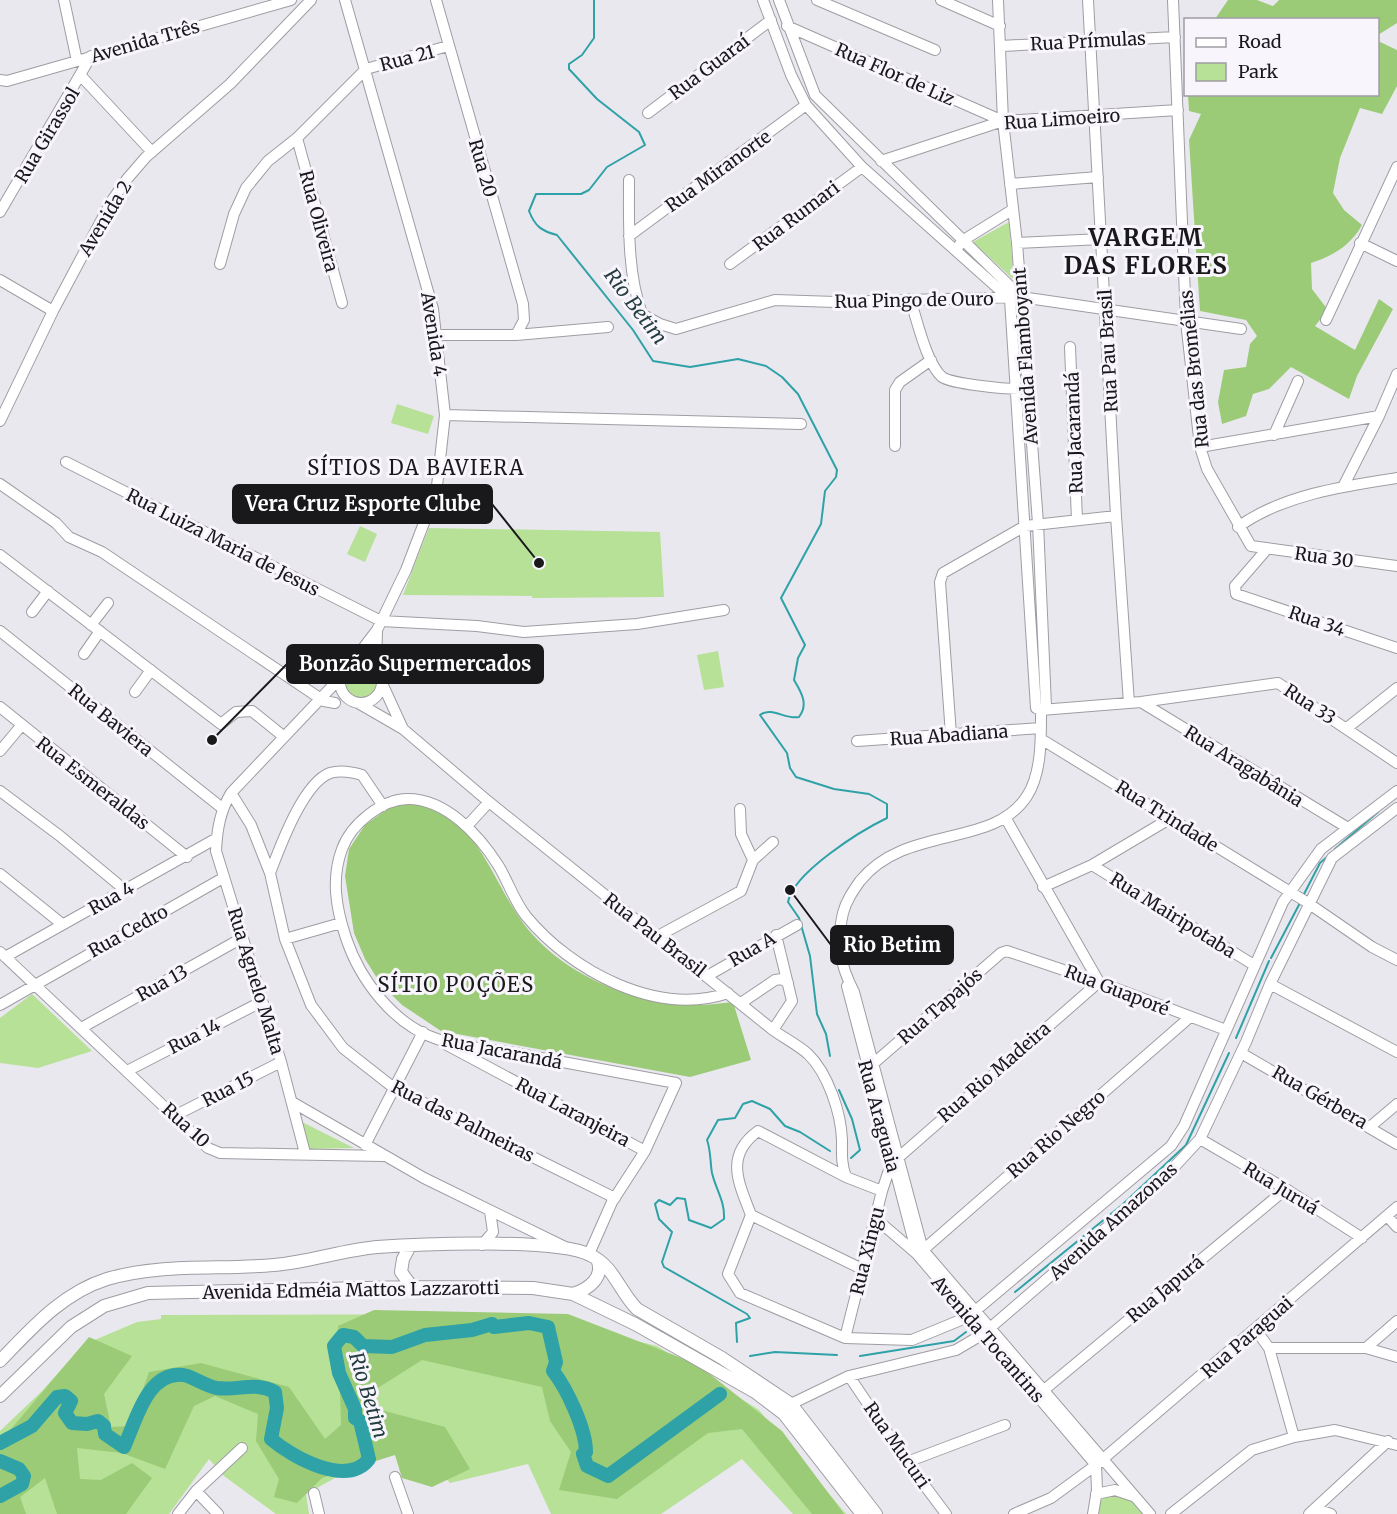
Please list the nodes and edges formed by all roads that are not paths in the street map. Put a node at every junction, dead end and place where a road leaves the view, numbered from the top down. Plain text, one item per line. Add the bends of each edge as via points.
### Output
1 (64, 0) edge
2 (291, 0) edge
3 (311, 0) edge
4 (345, 0) edge
5 (436, 0) edge
6 (763, 0) edge
7 (779, 0) edge
8 (817, 0) edge
9 (941, 0) edge
10 (998, 0) edge
11 (1088, 0) edge
12 (1173, 0) edge
13 (771, 20) junction
14 (787, 26) junction
15 (1000, 26) junction
16 (1175, 37) junction
17 (1090, 41) junction
18 (448, 46) junction
19 (1001, 46) junction
20 (935, 50) dead end
21 (91, 56) junction
22 (77, 62) junction
23 (366, 69) junction
24 (81, 77) junction
25 (0, 80) edge
26 (806, 105) junction
27 (1178, 110) junction
28 (648, 113) dead end
29 (1096, 116) junction
30 (1003, 121) junction
31 (297, 138) junction
32 (152, 152) junction
33 (880, 160) junction
34 (1397, 166) edge
35 (862, 167) junction
36 (1098, 177) junction
37 (629, 180) dead end
38 (1010, 184) junction
39 (1012, 210) junction
40 (0, 212) edge
41 (629, 236) junction
42 (1102, 239) junction
43 (962, 241) junction
44 (1017, 243) junction
45 (1360, 243) junction
46 (955, 252) junction
47 (1397, 261) edge
48 (220, 264) dead end
49 (730, 264) dead end
50 (0, 280) edge
51 (1015, 298) junction
52 (910, 299) junction
53 (342, 303) dead end
54 (1106, 309) junction
55 (53, 311) junction
56 (1326, 320) dead end
57 (1186, 321) junction
58 (608, 327) dead end
59 (1241, 329) dead end
60 (436, 334) junction
61 (516, 335) junction
62 (1070, 347) dead end
63 (932, 360) junction
64 (1397, 374) edge
65 (1298, 381) dead end
66 (1015, 389) junction
67 (1028, 389) junction
68 (445, 415) junction
69 (1379, 416) junction
70 (0, 421) edge
71 (801, 424) dead end
72 (1274, 435) junction
73 (895, 446) dead end
74 (1200, 447) junction
75 (66, 462) dead end
76 (1397, 478) edge
77 (0, 484) edge
78 (1343, 487) junction
79 (1116, 516) junction
80 (1077, 520) junction
81 (1038, 523) junction
82 (1025, 526) junction
83 (1238, 527) junction
84 (1251, 546) joint
85 (1267, 549) junction
86 (0, 555) edge
87 (1397, 566) edge
88 (48, 591) junction
89 (108, 603) dead end
90 (724, 610) dead end
91 (32, 612) dead end
92 (379, 625) junction
93 (96, 628) junction
94 (0, 631) edge
95 (1397, 648) edge
96 (84, 654) dead end
97 (494, 657) dead end
98 (351, 664) junction
99 (151, 670) junction
100 (379, 675) junction
101 (341, 677) junction
102 (1397, 688) edge
103 (135, 692) dead end
104 (320, 697) junction
105 (356, 702) junction
106 (1141, 702) junction
107 (335, 703) junction
108 (1129, 703) junction
109 (0, 707) edge
110 (1041, 710) junction
111 (302, 717) junction
112 (21, 726) junction
113 (1347, 728) junction
114 (403, 729) junction
115 (1041, 734) junction
116 (951, 735) junction
117 (284, 736) junction
118 (857, 741) dead end
119 (0, 751) edge
120 (1397, 763) edge
121 (1397, 791) edge
122 (0, 792) edge
123 (231, 794) junction
124 (489, 802) junction
125 (383, 806) junction
126 (222, 808) junction
127 (1397, 808) edge
128 (740, 809) dead end
129 (1005, 817) junction
130 (1171, 818) junction
131 (466, 826) junction
132 (1348, 828) junction
133 (217, 838) junction
134 (773, 842) dead end
135 (187, 857) junction
136 (753, 860) junction
137 (1092, 865) junction
138 (270, 873) junction
139 (0, 874) edge
140 (223, 878) junction
141 (1043, 887) junction
142 (125, 890) junction
143 (854, 890) joint
144 (1292, 893) junction
145 (1306, 902) junction
146 (341, 922) junction
147 (62, 924) junction
148 (797, 925) dead end
149 (776, 935) junction
150 (658, 936) junction
151 (242, 938) junction
152 (285, 939) junction
153 (1007, 951) joint
154 (2, 955) edge
155 (1397, 960) edge
156 (1254, 966) junction
157 (708, 975) junction
158 (846, 976) junction
159 (788, 982) junction
160 (1099, 982) junction
161 (33, 984) junction
162 (1270, 984) junction
163 (728, 993) junction
164 (261, 1002) junction
165 (741, 1003) junction
166 (0, 1005) edge
167 (1189, 1018) junction
168 (83, 1028) junction
169 (773, 1030) junction
170 (1226, 1030) junction
171 (423, 1032) junction
172 (437, 1039) junction
173 (1397, 1052) edge
174 (1241, 1053) junction
175 (281, 1062) junction
176 (874, 1063) junction
177 (127, 1071) junction
178 (394, 1088) junction
179 (292, 1102) junction
180 (1397, 1104) edge
181 (174, 1116) junction
182 (1371, 1126) junction
183 (1200, 1139) junction
184 (1397, 1144) edge
185 (365, 1145) junction
186 (645, 1151) junction
187 (305, 1153) junction
188 (383, 1156) junction
189 (894, 1160) junction
190 (846, 1177) junction
191 (1286, 1189) junction
192 (882, 1191) junction
193 (615, 1198) junction
194 (1397, 1208) edge
195 (490, 1211) junction
196 (751, 1215) junction
197 (1387, 1216) junction
198 (876, 1218) junction
199 (1397, 1227) edge
200 (1362, 1238) junction
201 (482, 1245) junction
202 (410, 1246) junction
203 (569, 1248) junction
204 (920, 1252) junction
205 (593, 1256) junction
206 (862, 1269) junction
207 (412, 1287) junction
208 (573, 1294) junction
209 (977, 1310) junction
210 (968, 1317) junction
211 (1397, 1321) edge
212 (1256, 1329) junction
213 (987, 1331) junction
214 (845, 1338) junction
215 (1269, 1348) junction
216 (1366, 1348) junction
217 (1397, 1358) edge
218 (0, 1361) edge
219 (720, 1364) junction
220 (849, 1376) junction
221 (757, 1387) junction
222 (1044, 1390) junction
223 (0, 1396) edge
224 (791, 1404) junction
225 (1005, 1425) dead end
226 (1294, 1437) junction
227 (1393, 1443) edge
228 (242, 1448) dead end
229 (906, 1462) junction
230 (1099, 1462) junction
231 (395, 1477) dead end
232 (196, 1491) junction
233 (314, 1493) dead end
234 (1096, 1494) junction
235 (1136, 1498) junction
236 (1312, 1511) edge
237 (178, 1514) edge
238 (218, 1514) edge
239 (320, 1514) edge
240 (408, 1514) edge
241 (862, 1514) edge
242 (876, 1514) edge
243 (946, 1514) edge
244 (1014, 1514) edge
245 (1093, 1514) edge
246 (1150, 1514) edge
247 (1171, 1514) edge
248 (1331, 1514) edge

1 - 22 street
2 - 21 street, Avenida Três
3 - 32 street, Avenida 2 via 230,84
4 - 23 street, Avenida 4
5 - 18 street, Rua 20
6 - 13 street
7 - 14 street
8 - 20 street
9 - 15 street
10 - 15 street, Avenida Flamboyant
11 - 17 street, Rua Pau Brasil
12 - 16 street, Rua das Bromélias
13 - 26 street
13 - 28 street, Rua Guaraí
14 - 30 street, Rua Flor de Liz
14 - 33 street via 815,95
15 - 19 street, Avenida Flamboyant
16 - 17 street, Rua Prímulas
16 - 27 street, Rua das Bromélias
17 - 19 street, Rua Prímulas
17 - 29 street, Rua Pau Brasil
18 - 23 street, Rua 21
18 - 61 street, Rua 20 via 523,304 524,320
19 - 30 street, Avenida Flamboyant
21 - 22 street, Avenida Três
21 - 24 street, Rua Girassol
22 - 25 street, Avenida Três
23 - 31 street
23 - 60 street, Avenida 4 via 433,309
24 - 32 street
24 - 40 street, Rua Girassol
26 - 35 street
26 - 41 street, Rua Miranorte
27 - 29 street, Rua Limoeiro
27 - 57 street, Rua das Bromélias
29 - 30 street, Rua Limoeiro
29 - 36 street, Rua Pau Brasil
30 - 33 street, Rua Limoeiro
30 - 38 street, Avenida Flamboyant
31 - 48 street via 268,161 246,188
31 - 53 street, Rua Oliveira
32 - 55 street, Avenida 2 via 111,202
33 - 43 street
34 - 45 street
35 - 46 street
35 - 49 street, Rua Rumari
36 - 38 street
36 - 42 street, Rua Pau Brasil
37 - 41 street
38 - 39 street, Avenida Flamboyant
39 - 43 street
39 - 44 street, Avenida Flamboyant
41 - 52 street, Rua Pingo de Ouro via 642,314 676,329 776,300
42 - 44 street
42 - 54 street, Rua Pau Brasil
43 - 46 street
43 - 51 street
44 - 51 street, Avenida Flamboyant
45 - 47 street
45 - 56 street
46 - 51 street
50 - 55 street
51 - 52 street, Rua Pingo de Ouro
51 - 54 street, Rua Pingo de Ouro
51 - 66 street, Avenida Flamboyant
51 - 67 street, Avenida Flamboyant
52 - 63 street
54 - 57 street, Rua Pingo de Ouro
54 - 79 street, Rua Pau Brasil
55 - 70 street, Avenida 2
57 - 59 street, Rua Pingo de Ouro
57 - 74 street, Rua das Bromélias
58 - 61 street
60 - 61 street
60 - 68 street, Avenida 4
62 - 80 street, Rua Jacarandá
63 - 66 street via 942,376 956,383
63 - 73 street via 900,382 895,390
64 - 69 street
65 - 72 street
66 - 67 street
66 - 82 street, Avenida Flamboyant
67 - 81 street, Avenida Flamboyant
68 - 71 street
68 - 92 street, Avenida 4 via 436,492 406,570
69 - 72 street
69 - 78 street
72 - 74 street
74 - 83 street, Rua das Bromélias via 1207,469
75 - 92 street, Rua Luiza Maria de Jesus
76 - 78 street
77 - 104 street via 56,523 69,537 102,552
78 - 83 street via 1259,512
79 - 80 street
79 - 108 street, Rua Pau Brasil
80 - 81 street
81 - 82 street
81 - 110 street, Avenida Flamboyant via 1046,706
82 - 110 street, Avenida Flamboyant via 1036,708
82 - 116 street via 946,570 941,577
83 - 84 street, Rua das Bromélias
84 - 85 street, Rua 30
85 - 87 street, Rua 30
85 - 95 street, Rua 34 via 1235,586 1236,594
86 - 88 street
88 - 91 street
88 - 93 street
89 - 93 street
90 - 92 street via 637,624 524,632 477,626
92 - 98 street, Avenida 4
92 - 100 street, Avenida 4
93 - 96 street
93 - 99 street
94 - 126 street, Rua Baviera
97 - 100 street
98 - 100 street via 366,662
98 - 101 street
99 - 103 street
99 - 117 street via 221,724 236,712 252,711
100 - 105 street via 375,697
100 - 114 street, Rua Pau Brasil
101 - 104 street
101 - 105 street via 344,694
102 - 113 street
104 - 107 street
104 - 111 street
105 - 107 street
105 - 114 street, Rua Pau Brasil
106 - 108 street, Rua 33
106 - 113 street, Rua 33 via 1278,683
106 - 132 street, Rua Aragabânia
107 - 111 street
108 - 110 street, Rua 33
109 - 112 street, Rua Esmeraldas
110 - 115 street, Avenida Flamboyant
111 - 117 street
112 - 119 street
112 - 135 street, Rua Esmeraldas
113 - 120 street, Rua 33
114 - 124 street, Rua Pau Brasil
115 - 116 street, Rua Abadiana
115 - 129 street, Avenida Flamboyant via 1034,781 1026,797
115 - 130 street, Rua Trindade
116 - 118 street, Rua Abadiana
117 - 123 street
121 - 132 street, Avenida Amazonas
122 - 142 street
123 - 126 street
123 - 138 street, Rua das Palmeiras via 251,825
124 - 131 street
124 - 150 street, Rua Pau Brasil
125 - 131 street, Rua Jacarandá via 397,799 422,799
125 - 138 street via 362,775 348,771 330,773 318,780 295,814
125 - 146 street, Rua Jacarandá via 349,834 343,847 334,885
126 - 133 street, Rua Agnelo Malta
127 - 145 street, Avenida Amazonas via 1332,858
128 - 136 street via 741,834
129 - 141 street
129 - 143 street, Avenida Flamboyant via 977,830 898,850 882,859
130 - 137 street
130 - 144 street, Rua Trindade
131 - 163 street, Rua Jacarandá via 497,863 526,915 568,957 602,977 642,992 704,1000
132 - 144 street, Avenida Amazonas via 1321,849
133 - 135 street, Rua 4
133 - 140 street, Rua Agnelo Malta
134 - 136 street
135 - 142 street, Rua 4
136 - 150 street via 741,891 735,896
137 - 141 street
137 - 156 street, Rua Mairipotaba
138 - 152 street, Rua das Palmeiras
139 - 147 street
140 - 151 street, Rua Agnelo Malta
140 - 161 street, Rua Cedro
141 - 160 street
142 - 147 street, Rua 4
143 - 158 street, Rua Araguaia via 844,907 838,942
144 - 145 street, Rua Trindade
144 - 156 street, Avenida Amazonas
145 - 155 street, Rua Trindade
145 - 162 street, Avenida Amazonas
146 - 152 street
146 - 171 street, Rua Jacarandá via 352,957 367,980 392,1012
147 - 154 street, Rua 4
148 - 149 street, Rua A
149 - 157 street, Rua A
149 - 159 street
150 - 157 street, Rua Pau Brasil
151 - 164 street, Rua Agnelo Malta
151 - 168 street, Rua 13
152 - 178 street, Rua das Palmeiras via 311,1005 326,1026 343,1048
153 - 160 street, Rua Guaporé
153 - 176 street, Rua Tapajós
154 - 161 street, Rua 10
156 - 170 street, Avenida Amazonas
157 - 163 street, Rua Pau Brasil
158 - 176 street, Rua Araguaia
158 - 189 street, Rua Araguaia
159 - 165 street via 775,980
159 - 169 street via 792,1001
160 - 167 street, Rua Guaporé
160 - 189 street, Rua Rio Madeira
161 - 166 street, Rua Cedro
161 - 168 street, Rua 10
162 - 173 street
162 - 174 street, Avenida Amazonas
163 - 165 street, Rua Pau Brasil
164 - 175 street, Rua Agnelo Malta
164 - 177 street, Rua 14
165 - 169 street, Rua Pau Brasil
167 - 170 street, Rua Guaporé
167 - 204 street, Rua Rio Negro
168 - 177 street, Rua 10
169 - 190 street, Rua Pau Brasil via 807,1053 824,1077 838,1117 840,1156
170 - 209 street, Avenida Amazonas via 1184,1126 1171,1146
171 - 172 street, Rua Jacarandá
171 - 178 street
172 - 186 street, Rua Laranjeira
172 - 186 street, Rua Jacarandá via 676,1083
174 - 182 street, Rua Gérbera
174 - 183 street, Avenida Amazonas
175 - 179 street, Rua Agnelo Malta
175 - 181 street, Rua 15
176 - 189 street, Rua Araguaia
177 - 181 street, Rua 10
178 - 185 street
178 - 193 street, Rua das Palmeiras
179 - 185 street
179 - 187 street, Rua Agnelo Malta
180 - 182 street
181 - 187 street, Rua 10 via 208,1148 220,1153
182 - 184 street, Rua Gérbera
183 - 191 street, Rua Juruá
183 - 213 street, Avenida Amazonas via 1164,1178
185 - 188 street
186 - 193 street
187 - 188 street, Rua 10
188 - 195 street
189 - 192 street, Rua Xingu
189 - 204 street, Rua Araguaia
190 - 192 street
190 - 196 street via 758,1131 738,1157 736,1168
191 - 200 street, Rua Juruá
191 - 222 street, Rua Japurá
192 - 198 street, Rua Xingu
193 - 205 street
194 - 197 street, Rua Paraguai
195 - 201 street via 493,1232
195 - 203 street
196 - 206 street
196 - 214 street via 728,1274 740,1293
197 - 199 street
197 - 200 street, Rua Paraguai
198 - 204 street, Avenida Tocantins
198 - 206 street, Rua Xingu
200 - 212 street, Rua Paraguai
201 - 202 main road, Avenida Edméia Mattos Lazzarotti
201 - 203 main road, Avenida Edméia Mattos Lazzarotti
202 - 207 main road via 402,1259 401,1272
202 - 218 main road, Avenida Edméia Mattos Lazzarotti via 375,1247 275,1265 150,1270 106,1279 76,1292 43,1316
203 - 205 main road, Avenida Edméia Mattos Lazzarotti
204 - 209 street, Avenida Tocantins
204 - 210 street, Avenida Tocantins
205 - 208 main road via 598,1274 594,1282
205 - 219 main road via 608,1266 637,1309
206 - 214 street, Rua Xingu
207 - 208 main road, Avenida Edméia Mattos Lazzarotti via 533,1288
207 - 223 main road, Avenida Edméia Mattos Lazzarotti via 148,1293 104,1306 70,1327
208 - 219 main road, Avenida Edméia Mattos Lazzarotti
209 - 210 street, Avenida Amazonas
209 - 213 street, Avenida Tocantins
210 - 213 street, Avenida Tocantins
210 - 214 street, Avenida Amazonas via 912,1340
211 - 216 street
212 - 215 street
212 - 230 street, Rua Paraguai
213 - 220 street, Avenida Amazonas via 956,1350
213 - 222 street, Avenida Tocantins
213 - 230 street, Avenida Tocantins
215 - 216 street
215 - 226 street
216 - 217 street
219 - 221 main road
220 - 224 street, Avenida Amazonas
220 - 229 street, Rua Mucuri
221 - 224 main road
221 - 241 main road via 784,1414
222 - 230 street, Avenida Tocantins
224 - 242 main road
225 - 229 street
226 - 227 street via 1335,1430
226 - 247 street via 1252,1450
227 - 236 street
228 - 232 street
229 - 243 street, Rua Mucuri
230 - 234 street
230 - 235 street
230 - 244 street, Rua Paraguai via 1051,1498
231 - 240 street
232 - 237 street
232 - 238 street
233 - 239 street
234 - 235 street via 1115,1490
234 - 245 street
235 - 246 street
236 - 248 street

